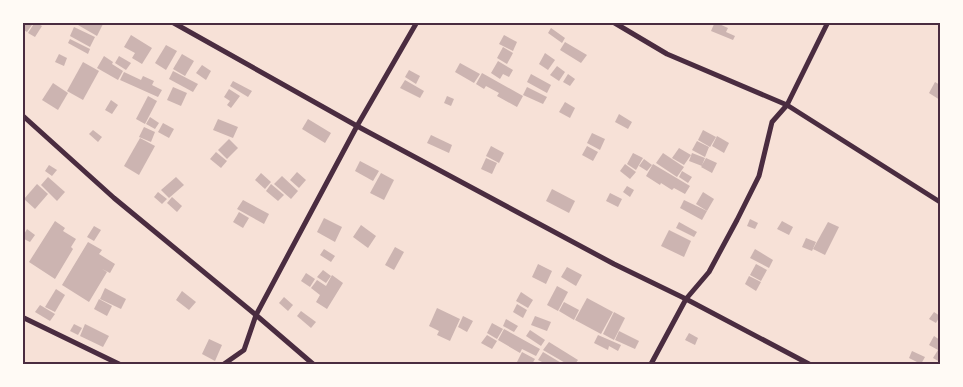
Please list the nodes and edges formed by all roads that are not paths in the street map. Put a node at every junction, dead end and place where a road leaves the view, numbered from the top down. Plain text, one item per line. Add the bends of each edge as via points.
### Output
1 (172, 22) edge
2 (417, 22) edge
3 (613, 22) edge
4 (828, 22) edge
5 (787, 105) junction
6 (22, 115) edge
7 (357, 126) junction
8 (940, 202) edge
9 (686, 299) junction
10 (256, 315) junction
11 (22, 317) edge
12 (119, 364) edge
13 (224, 364) edge
14 (313, 364) edge
15 (651, 364) edge
16 (809, 364) edge

1 - 7 street
2 - 7 street
3 - 5 street via 667,54
4 - 5 street
5 - 8 street
5 - 9 street via 772,122 759,176 709,272
6 - 10 street via 114,198
7 - 9 street via 614,264
7 - 10 street
9 - 15 street
9 - 16 street
10 - 13 street via 244,350
10 - 14 street
11 - 12 street

